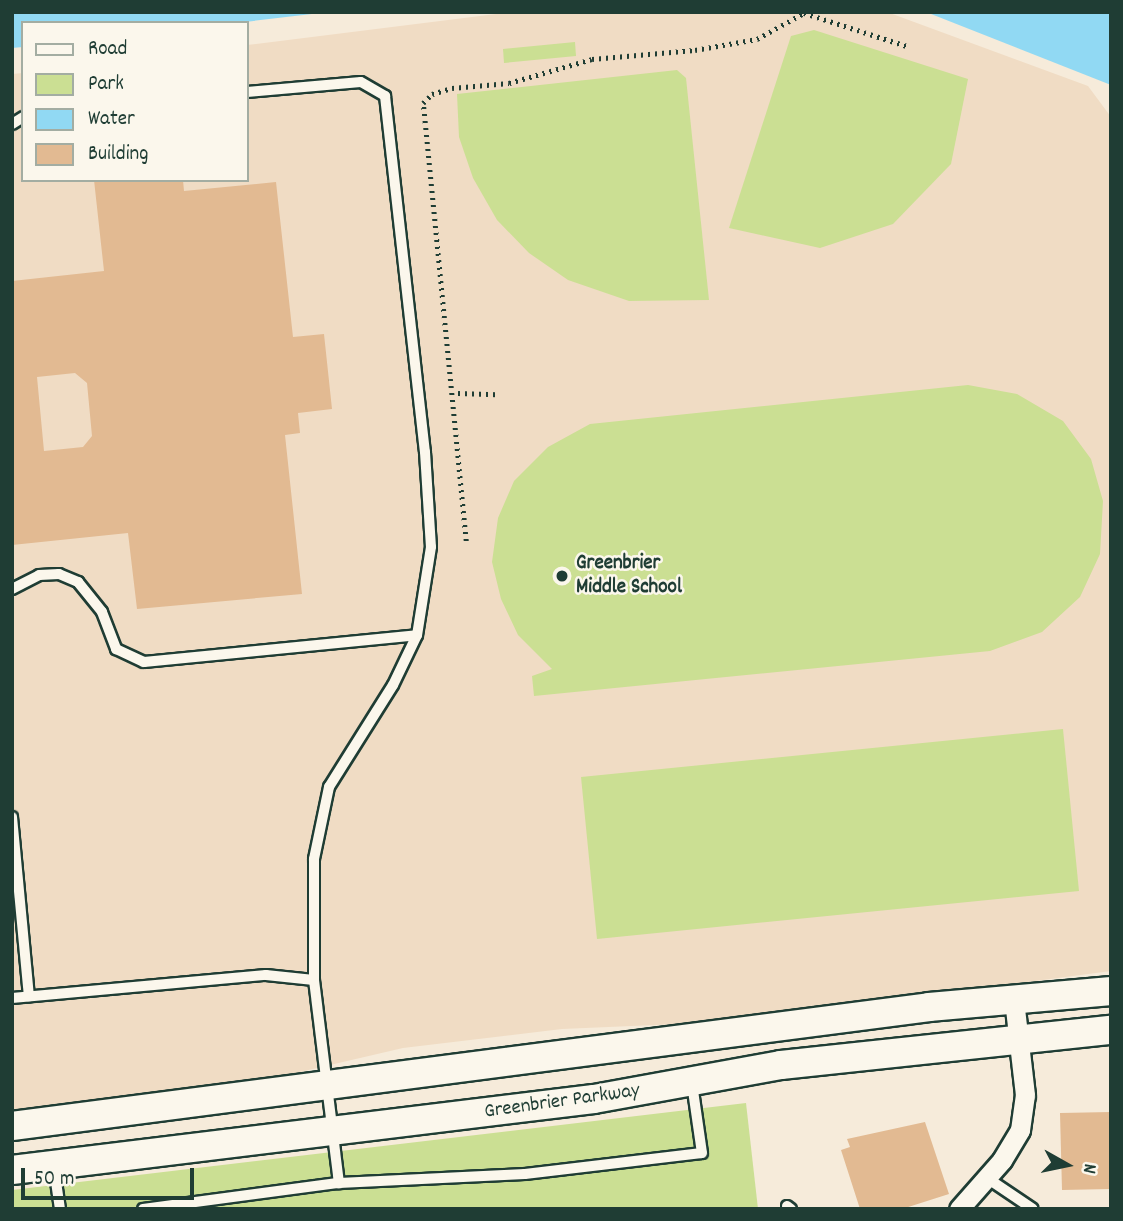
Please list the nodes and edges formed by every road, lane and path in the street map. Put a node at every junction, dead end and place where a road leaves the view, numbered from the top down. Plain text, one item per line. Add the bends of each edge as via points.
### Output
1 (907, 46) dead end
2 (248, 92) edge
3 (458, 393) dead end
4 (496, 394) dead end
5 (466, 541) dead end
6 (12, 589) edge
7 (417, 635) junction
8 (12, 817) edge
9 (314, 980) junction
10 (1111, 991) edge
11 (29, 996) junction
12 (12, 998) edge
13 (1014, 1000) junction
14 (1111, 1030) edge
15 (1020, 1039) junction
16 (692, 1084) junction
17 (326, 1085) junction
18 (12, 1126) edge
19 (332, 1129) junction
20 (54, 1163) junction
21 (12, 1170) edge
22 (987, 1178) junction
23 (339, 1183) junction
24 (60, 1209) edge
25 (143, 1209) edge
26 (959, 1209) edge
27 (1033, 1209) edge

1 - 5 path via 804,13 757,39 592,59 509,83 432,94 424,103
2 - 7 lane via 361,82 385,96 431,547
3 - 4 path
6 - 7 lane via 39,575 59,574 78,582 102,612 116,649 144,662
7 - 9 lane via 393,685 330,788 314,859
8 - 11 lane
9 - 11 lane via 266,975
9 - 17 lane
10 - 13 main road
11 - 12 lane
13 - 15 street
13 - 17 main road
14 - 15 main road, Greenbrier Parkway
15 - 16 main road, Greenbrier Parkway via 781,1065
15 - 22 street via 1025,1095 1020,1130
16 - 19 main road, Greenbrier Parkway
16 - 23 lane via 702,1153 525,1174
17 - 18 main road
17 - 19 lane
19 - 20 main road, Greenbrier Parkway
19 - 23 lane
20 - 21 main road, Greenbrier Parkway
20 - 24 lane
22 - 26 street
22 - 27 lane
23 - 25 lane

